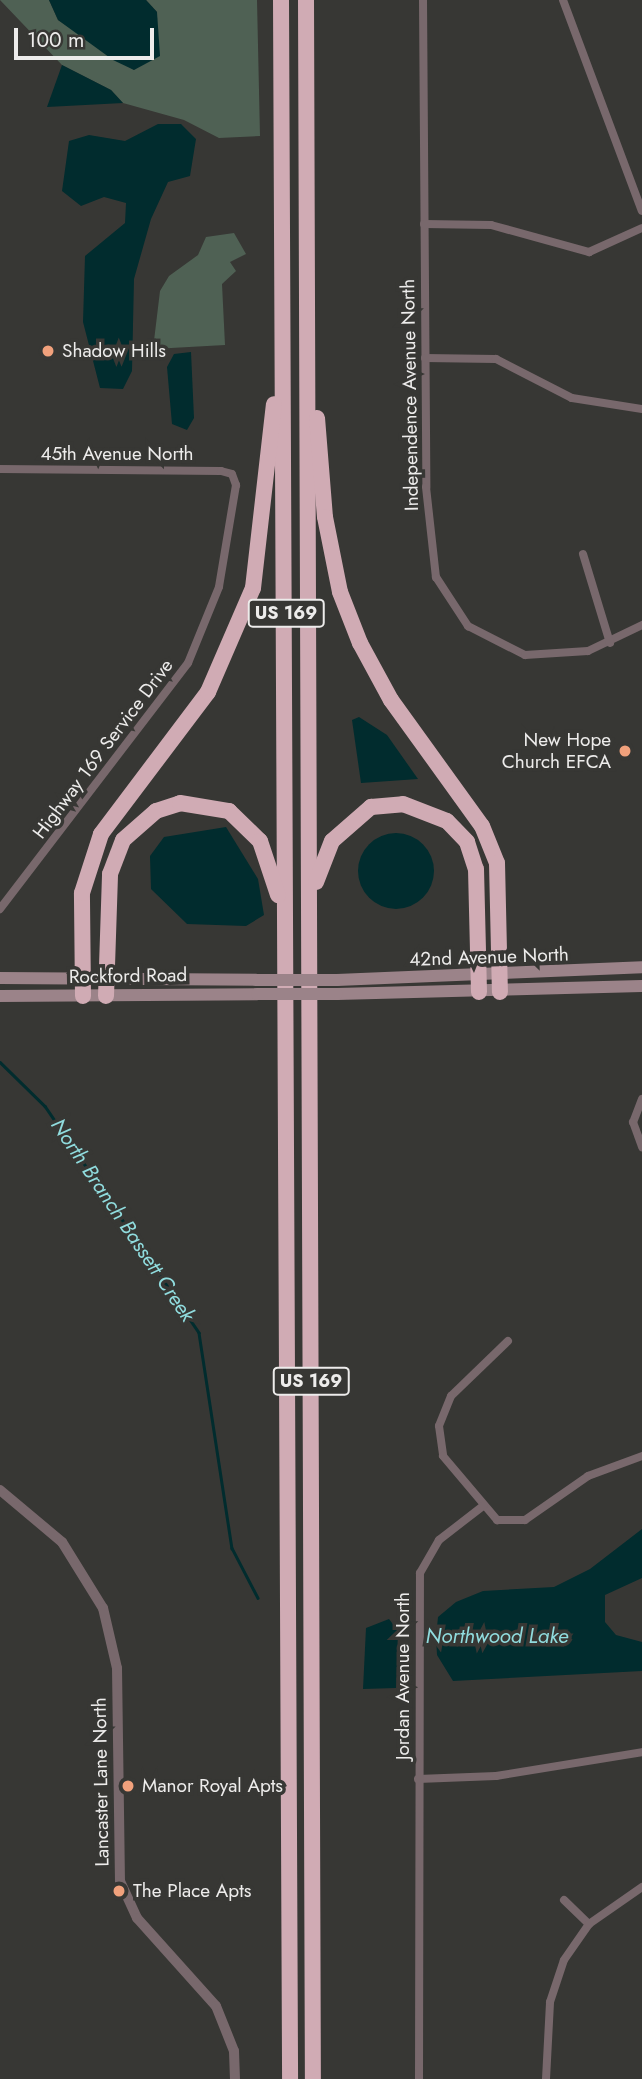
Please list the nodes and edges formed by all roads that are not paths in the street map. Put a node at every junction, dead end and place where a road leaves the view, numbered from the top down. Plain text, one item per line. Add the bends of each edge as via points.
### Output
1 (281, 0) edge
2 (306, 0) edge
3 (423, 0) edge
4 (563, 0) edge
5 (642, 211) edge
6 (424, 224) junction
7 (642, 228) edge
8 (280, 307) junction
9 (307, 339) junction
10 (425, 358) junction
11 (642, 409) edge
12 (0, 469) edge
13 (232, 474) joint
14 (583, 554) dead end
15 (642, 625) edge
16 (610, 643) junction
17 (311, 894) junction
18 (0, 909) edge
19 (284, 919) junction
20 (642, 967) edge
21 (0, 978) edge
22 (83, 978) junction
23 (105, 979) junction
24 (337, 980) joint
25 (479, 985) junction
26 (500, 985) junction
27 (642, 986) edge
28 (257, 994) joint
29 (0, 996) edge
30 (82, 996) junction
31 (106, 996) junction
32 (642, 1099) edge
33 (642, 1147) edge
34 (508, 1341) dead end
35 (642, 1456) edge
36 (0, 1490) edge
37 (483, 1506) junction
38 (642, 1752) edge
39 (418, 1779) junction
40 (642, 1887) edge
41 (564, 1900) dead end
42 (589, 1924) junction
43 (235, 2079) edge
44 (290, 2079) edge
45 (313, 2079) edge
46 (419, 2079) edge
47 (546, 2079) edge

1 - 8 highway, US 169
2 - 9 highway, US 169
3 - 6 street, Independence Avenue North
4 - 5 street
6 - 7 street via 500,226 589,252
6 - 10 street, Independence Avenue North
8 - 19 highway, US 169
8 - 22 highway via 253,588 208,692 101,834 82,893
9 - 17 highway, US 169
9 - 26 highway via 325,517 340,592 381,686 482,826 497,863
10 - 11 street via 496,359 590,404
10 - 16 street, Independence Avenue North via 427,522 436,576 453,611 487,639 525,656 568,656
12 - 13 street, 45th Avenue North
13 - 18 street, Highway 169 Service Drive via 236,499 227,557 188,663
14 - 16 street
15 - 16 street, Independence Avenue North
17 - 25 highway via 332,842 371,807 402,804 439,816 467,842 474,860
17 - 45 highway, US 169
19 - 23 highway via 269,859 244,824 210,804 168,806 136,825 114,860
19 - 44 highway, US 169
20 - 26 main road, 42nd Avenue North
21 - 22 main road, Rockford Road
22 - 23 main road, Rockford Road
22 - 30 highway
23 - 24 main road, Rockford Road, bridge
23 - 31 highway
24 - 25 main road, 42nd Avenue North
25 - 26 main road, 42nd Avenue North
25 - 28 main road, 42nd Avenue North, bridge
26 - 27 main road, 42nd Avenue North
28 - 31 main road, Rockford Road
29 - 30 main road, Rockford Road
30 - 31 main road, Rockford Road
32 - 33 street via 633,1122
34 - 37 street via 451,1396 439,1426 443,1457
35 - 37 street via 607,1465 517,1524 497,1520
36 - 43 street, Lancaster Lane North via 62,1542 103,1608 117,1668 120,1881 137,1918 216,2006 234,2051
37 - 39 street, Jordan Avenue North via 439,1540 420,1573
38 - 39 street via 496,1776
39 - 46 street, Jordan Avenue North
40 - 42 street
41 - 42 street
42 - 47 street via 555,1983

